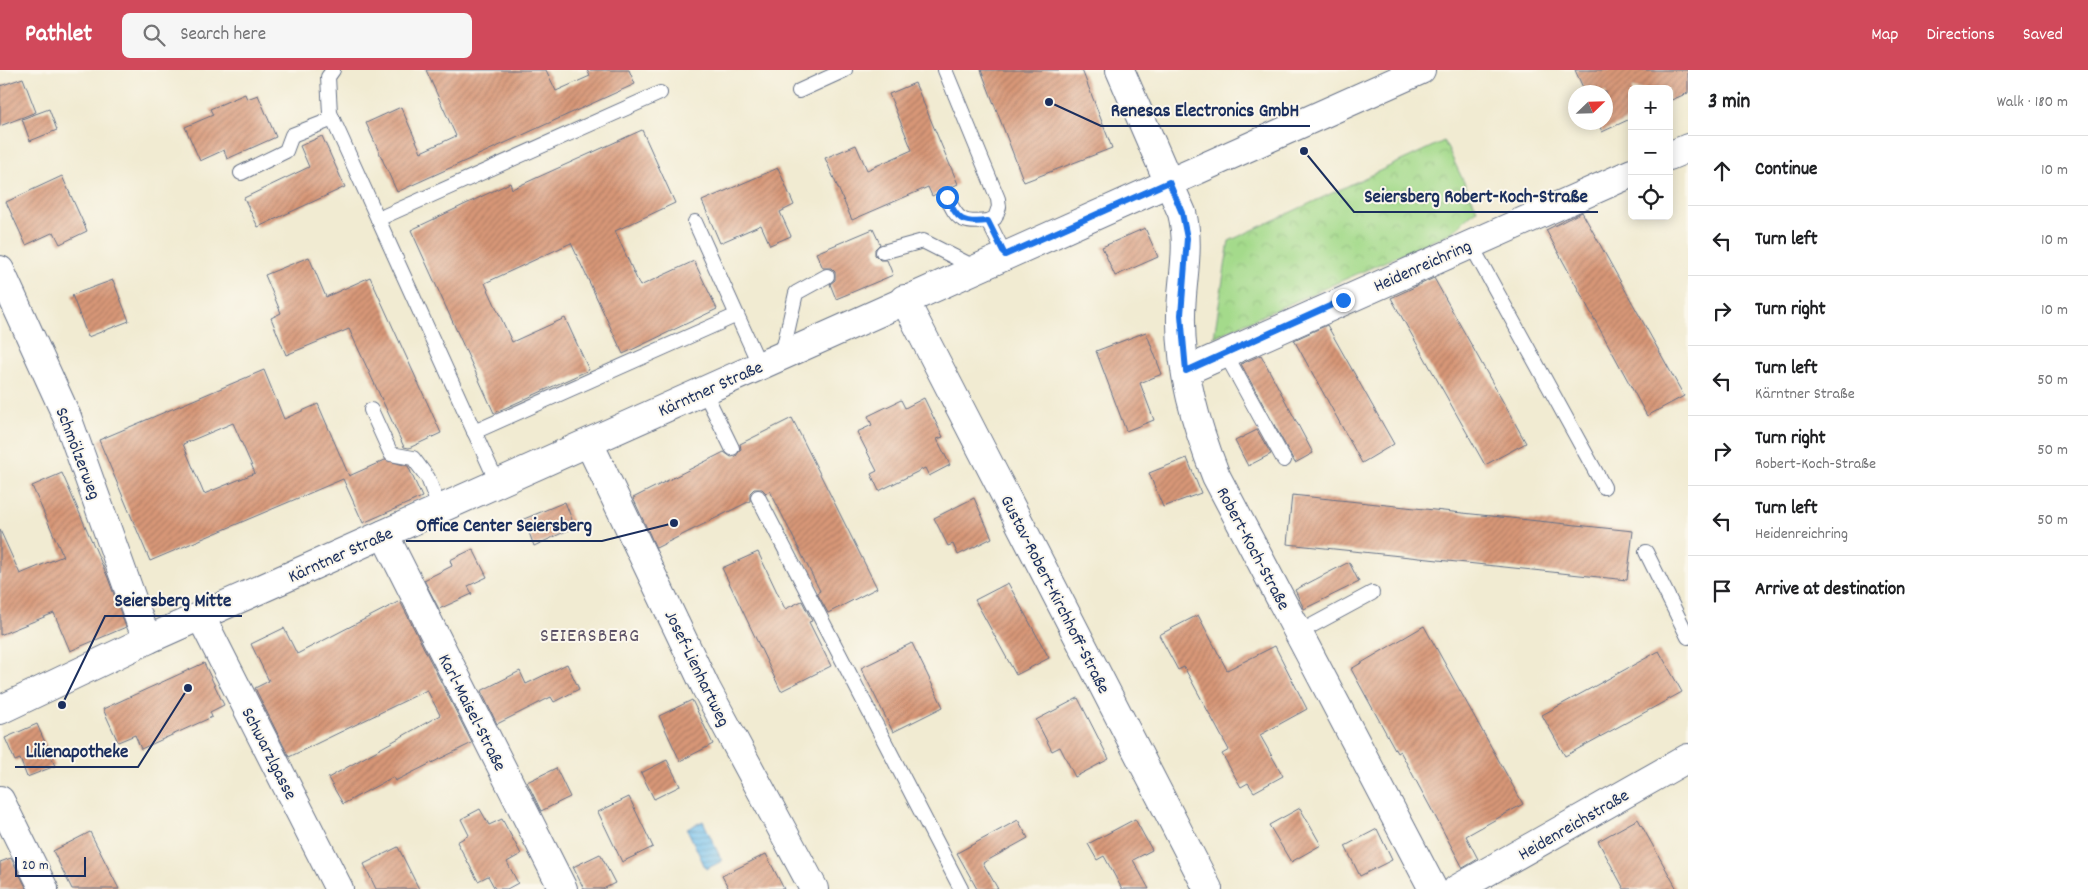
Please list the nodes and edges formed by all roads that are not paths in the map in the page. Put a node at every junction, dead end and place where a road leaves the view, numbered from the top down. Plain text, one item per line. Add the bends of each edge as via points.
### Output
1 (333, 70) edge
2 (845, 70) edge
3 (945, 70) edge
4 (1120, 70) edge
5 (1421, 70) edge
6 (799, 91) dead end
7 (660, 92) dead end
8 (333, 119) junction
9 (1688, 148) edge
10 (1673, 154) edge
11 (241, 173) dead end
12 (1628, 175) edge
13 (1169, 182) junction
14 (947, 197) dead end
15 (378, 219) junction
16 (988, 221) junction
17 (695, 222) dead end
18 (1470, 244) junction
19 (883, 252) dead end
20 (1005, 255) junction
21 (976, 268) junction
22 (0, 270) edge
23 (827, 276) dead end
24 (904, 299) junction
25 (737, 315) junction
26 (1225, 353) junction
27 (771, 360) junction
28 (1186, 371) junction
29 (704, 391) junction
30 (371, 410) dead end
31 (474, 432) junction
32 (589, 443) junction
33 (732, 448) dead end
34 (1284, 460) dead end
35 (495, 485) junction
36 (1604, 487) dead end
37 (758, 496) dead end
38 (440, 510) junction
39 (384, 534) junction
40 (1646, 552) dead end
41 (1372, 594) dead end
42 (201, 617) junction
43 (1298, 633) junction
44 (1688, 637) edge
45 (149, 639) junction
46 (0, 710) edge
47 (1688, 758) edge
48 (0, 800) edge
49 (44, 889) edge
50 (339, 889) edge
51 (563, 889) edge
52 (814, 889) edge
53 (961, 889) edge
54 (1208, 889) edge
55 (1433, 889) edge
56 (1457, 889) edge

1 - 8 lane via 328,77
2 - 6 lane
3 - 16 lane via 998,199 998,212
4 - 13 street, Robert-Koch-Straße
5 - 13 street, Kärntner Straße
7 - 15 lane
8 - 11 lane via 292,135 286,151
8 - 15 lane
9 - 10 street
12 - 18 street, Heidenreichring
13 - 20 street, Kärntner Straße
13 - 28 street, Robert-Koch-Straße via 1182,213 1187,238 1181,315
14 - 16 lane via 954,214 960,219
15 - 31 lane
16 - 20 lane
17 - 25 lane
18 - 26 street, Heidenreichring
18 - 36 lane
19 - 21 lane via 923,241
20 - 21 street, Kärntner Straße
21 - 24 street, Kärntner Straße
22 - 45 street, Schmölzerweg via 67,417
23 - 27 lane via 796,293
24 - 27 street, Kärntner Straße
24 - 54 street, Gustav-Robert-Kirchhoff-Straße
25 - 27 lane
25 - 31 lane
26 - 28 street, Heidenreichring
26 - 34 lane
27 - 29 street, Kärntner Straße
28 - 43 street, Robert-Koch-Straße via 1199,433 1216,476
29 - 32 street, Kärntner Straße
29 - 33 lane
30 - 38 lane via 391,454 413,458 428,478
31 - 35 lane
32 - 35 street, Kärntner Straße
32 - 52 street, Josef-Lienhartweg via 706,688
35 - 38 street, Kärntner Straße
37 - 53 lane
38 - 39 street, Kärntner Straße
39 - 42 street, Kärntner Straße
39 - 51 street, Karl-Maisel-Straße
40 - 44 lane
41 - 43 lane
42 - 45 street, Kärntner Straße
42 - 50 street, Schwarzlgasse
43 - 55 street, Robert-Koch-Straße
45 - 46 street, Kärntner Straße
47 - 56 street, Heidenreichstraße
48 - 49 street

